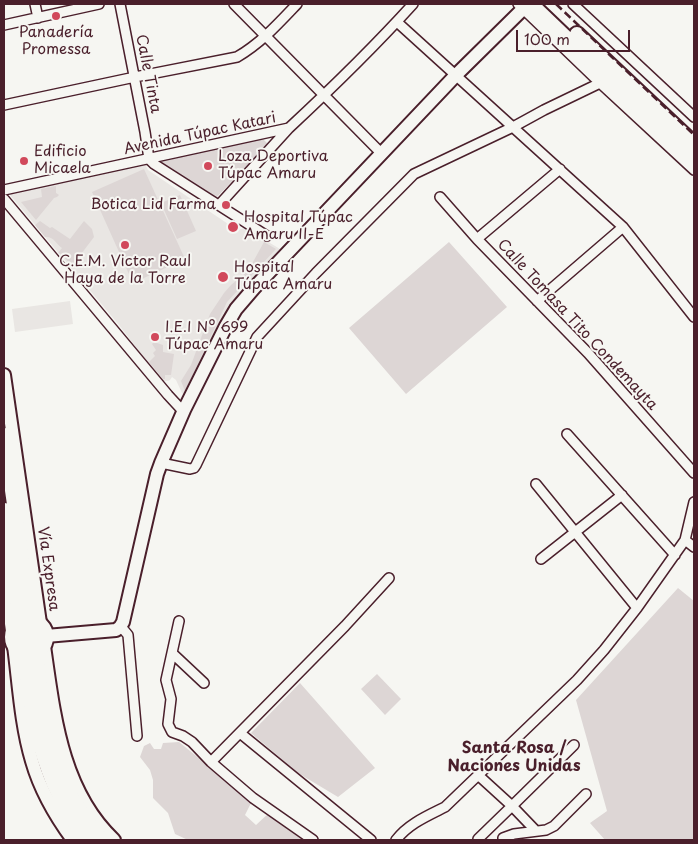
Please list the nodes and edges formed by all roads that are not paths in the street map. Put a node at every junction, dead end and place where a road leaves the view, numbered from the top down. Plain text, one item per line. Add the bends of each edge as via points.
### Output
1 (35, 4) edge
2 (98, 4) edge
3 (120, 4) edge
4 (234, 4) edge
5 (297, 4) edge
6 (413, 4) edge
7 (573, 4) edge
8 (525, 5) edge
9 (544, 12) edge
10 (38, 18) junction
11 (397, 22) junction
12 (4, 25) edge
13 (266, 36) junction
14 (456, 76) junction
15 (134, 77) junction
16 (600, 83) junction
17 (325, 95) junction
18 (4, 105) edge
19 (694, 116) edge
20 (513, 127) junction
21 (289, 128) junction
22 (694, 144) edge
23 (381, 153) junction
24 (149, 159) junction
25 (694, 160) edge
26 (560, 169) junction
27 (694, 170) edge
28 (4, 190) edge
29 (440, 197) dead end
30 (4, 198) edge
31 (219, 205) junction
32 (623, 227) junction
33 (267, 236) dead end
34 (477, 239) junction
35 (537, 301) junction
36 (694, 318) edge
37 (4, 375) edge
38 (184, 410) junction
39 (567, 434) dead end
40 (4, 435) edge
41 (161, 463) junction
42 (694, 473) edge
43 (536, 484) dead end
44 (622, 495) junction
45 (694, 502) edge
46 (4, 510) edge
47 (691, 530) edge
48 (575, 531) junction
49 (685, 540) junction
50 (694, 547) edge
51 (675, 555) junction
52 (541, 559) dead end
53 (4, 572) edge
54 (389, 578) dead end
55 (637, 608) junction
56 (179, 621) dead end
57 (120, 627) junction
58 (26, 637) edge
59 (172, 653) junction
60 (204, 683) dead end
61 (240, 733) junction
62 (136, 736) dead end
63 (574, 745) dead end
64 (211, 762) junction
65 (478, 775) junction
66 (586, 794) dead end
67 (512, 806) junction
68 (536, 831) junction
69 (503, 838) dead end
70 (478, 839) edge
71 (73, 840) edge
72 (88, 840) edge
73 (102, 840) edge
74 (114, 840) edge
75 (313, 840) edge
76 (371, 840) edge
77 (396, 840) edge

1 - 10 street
2 - 10 street
3 - 15 street, Calle Tinta
4 - 13 street
5 - 13 street
6 - 11 street, Avenida Túpac Katari
7 - 19 street
8 - 9 main road
8 - 14 main road
9 - 16 street
9 - 22 main road
9 - 25 main road
10 - 12 street
11 - 14 street
11 - 17 street, Avenida Túpac Katari
13 - 15 street via 237,57
13 - 17 street
14 - 20 street
14 - 23 main road
15 - 18 street
15 - 24 street, Calle Tinta
16 - 20 street
16 - 27 street
17 - 21 street, Avenida Túpac Katari
17 - 23 street
20 - 26 street
20 - 41 street via 414,174 257,336 194,468
21 - 24 street, Avenida Túpac Katari
21 - 31 street
23 - 38 main road via 236,309
24 - 28 street, Avenida Túpac Katari
24 - 31 street
26 - 32 street
26 - 34 street
29 - 34 street, Calle Tomasa Tito Condemayta
30 - 38 street
31 - 33 street
32 - 35 street
32 - 36 street
34 - 35 street, Calle Tomasa Tito Condemayta
35 - 42 street, Calle Tomasa Tito Condemayta via 588,353
37 - 58 main road, Vía Expresa
38 - 41 main road
39 - 44 street
40 - 58 main road, Vía Expresa
41 - 57 main road
43 - 48 street
44 - 48 street
44 - 51 street
45 - 47 street
46 - 58 main road, Vía Expresa
47 - 49 street
48 - 52 street
48 - 55 street
49 - 50 street
49 - 51 street
51 - 55 street
53 - 58 main road, Vía Expresa
54 - 61 street
55 - 65 street via 577,680
56 - 59 street
57 - 58 main road via 116,630
57 - 62 street via 128,635
58 - 71 main road, Vía Expresa via 25,734 43,789
58 - 72 main road, Vía Expresa via 34,723 42,753 66,809
58 - 73 main road, Vía Expresa via 51,746 62,778 78,808
58 - 74 main road, Vía Expresa via 56,719 71,776 97,821
59 - 60 street
59 - 64 street via 166,680 171,699 170,729 192,742
61 - 64 street
61 - 76 street
63 - 67 street
64 - 75 street via 253,798
65 - 67 street
65 - 77 street via 445,807 412,824
66 - 68 street via 554,826
67 - 68 street
67 - 70 street
68 - 69 street

